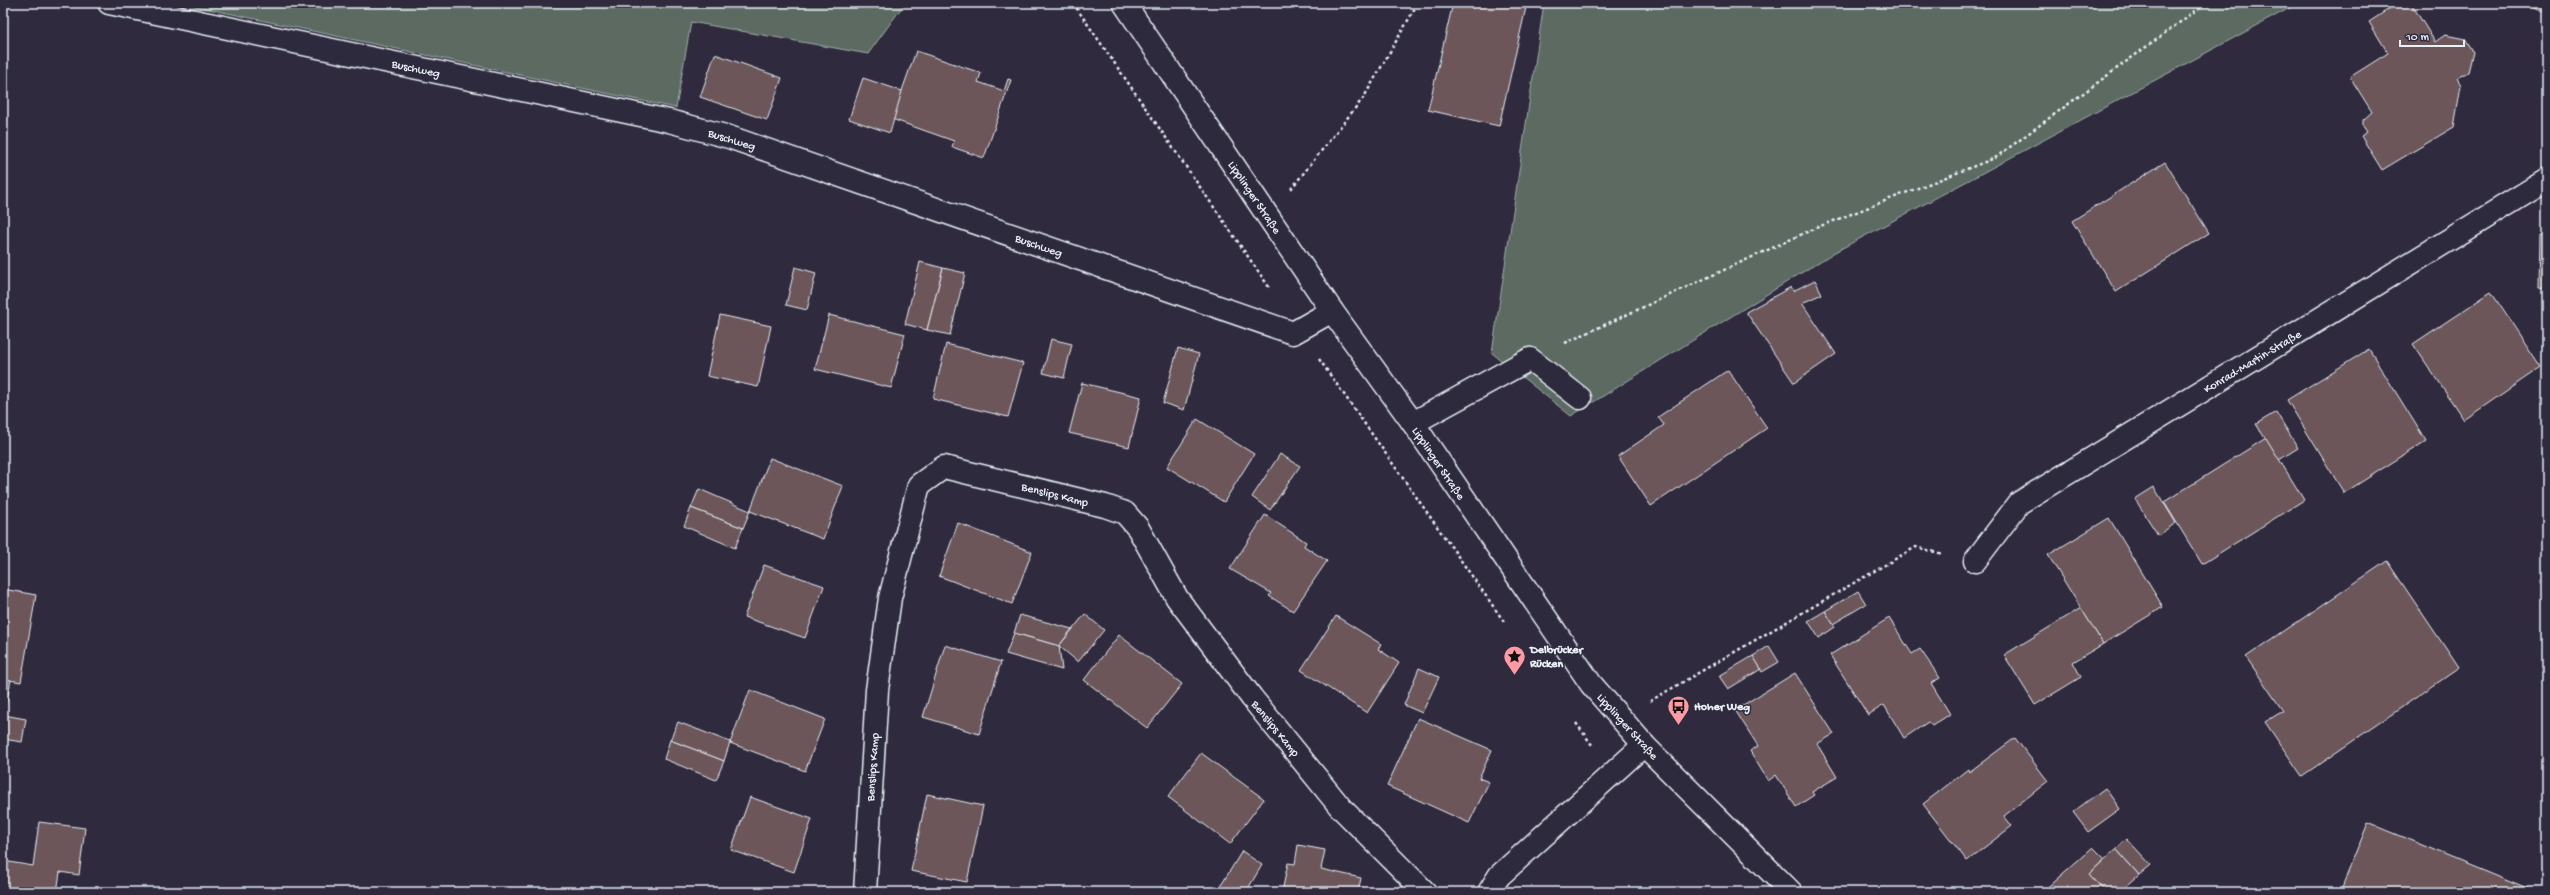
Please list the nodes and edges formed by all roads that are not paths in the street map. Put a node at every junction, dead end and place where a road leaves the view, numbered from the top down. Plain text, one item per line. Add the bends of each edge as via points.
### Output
1 (109, 3) edge
2 (1124, 3) edge
3 (2547, 180) edge
4 (1332, 311) junction
5 (1580, 398) dead end
6 (1413, 423) junction
7 (1975, 561) road end
8 (1644, 745) junction
9 (865, 892) edge
10 (1425, 892) edge
11 (1489, 892) edge
12 (1792, 892) edge

1 - 4 street, Buschweg via 662,120 729,137 1293,333
2 - 4 street, Lipplinger Straße
3 - 7 street, Konrad-Martin-Straße via 2018,504
4 - 6 street, Lipplinger Straße
5 - 6 street via 1530,359
6 - 8 street, Lipplinger Straße via 1591,684
8 - 11 street via 1499,876
8 - 12 street, Lipplinger Straße
9 - 10 street, Benslips Kamp via 877,690 890,598 919,485 944,467 1125,513 1138,528 1177,598 1252,698 1342,808

